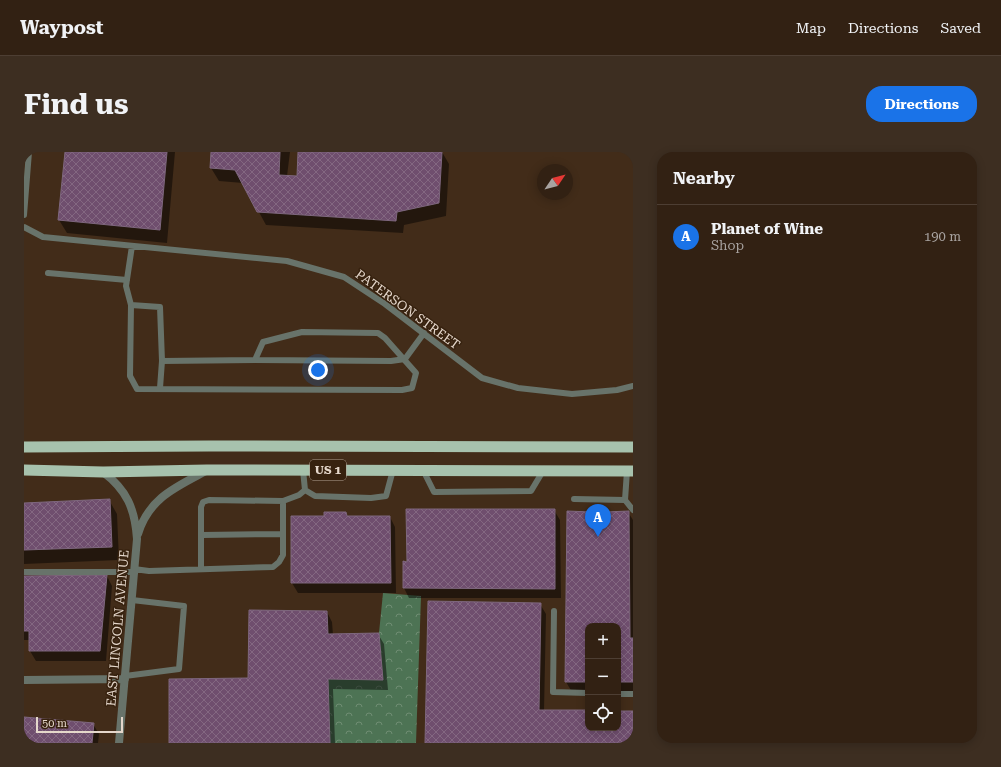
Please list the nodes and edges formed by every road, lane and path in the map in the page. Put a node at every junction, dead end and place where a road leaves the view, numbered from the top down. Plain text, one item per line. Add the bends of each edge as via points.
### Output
1 (29, 152) edge
2 (24, 215) edge
3 (24, 227) edge
4 (132, 246) junction
5 (48, 273) dead end
6 (127, 280) junction
7 (131, 305) junction
8 (424, 333) junction
9 (405, 359) junction
10 (254, 360) junction
11 (162, 361) junction
12 (633, 386) edge
13 (160, 388) junction
14 (24, 447) edge
15 (633, 447) edge
16 (24, 470) edge
17 (207, 470) junction
18 (303, 470) junction
19 (393, 470) junction
20 (423, 470) junction
21 (543, 471) junction
22 (630, 471) edge
23 (103, 472) junction
24 (305, 490) junction
25 (574, 499) dead end
26 (625, 500) junction
27 (283, 501) junction
28 (633, 510) edge
29 (283, 534) junction
30 (202, 535) junction
31 (137, 539) junction
32 (202, 569) junction
33 (134, 571) junction
34 (24, 572) edge
35 (132, 600) junction
36 (554, 611) dead end
37 (125, 677) junction
38 (24, 680) edge
39 (585, 693) edge
40 (621, 694) edge
41 (633, 694) edge
42 (119, 743) edge

1 - 2 lane
3 - 4 lane, PATERSON STREET via 42,237
4 - 6 lane
4 - 8 lane, PATERSON STREET via 287,261 344,277
5 - 6 lane
6 - 7 lane
7 - 11 lane via 160,307
7 - 13 lane via 130,376 137,389
8 - 9 lane
8 - 12 lane, PATERSON STREET via 482,378 518,388 572,394
9 - 10 lane
9 - 10 lane via 378,333 302,332 263,342
9 - 13 lane via 416,373 412,388 402,390
10 - 11 lane
11 - 13 lane
14 - 15 highway, US 1
16 - 23 highway, US 1
17 - 18 highway, US 1
17 - 23 highway, US 1
17 - 31 street, EAST LINCOLN AVENUE via 164,494 148,512
18 - 19 highway, US 1
18 - 24 lane
19 - 20 highway, US 1
19 - 24 lane via 386,496 315,496
20 - 21 highway, US 1
20 - 21 lane via 434,492 531,491
21 - 22 highway, US 1
22 - 26 lane
23 - 31 street, EAST LINCOLN AVENUE via 117,482 129,502 135,520
24 - 27 lane
25 - 26 lane
26 - 28 lane
27 - 29 lane
27 - 30 lane via 203,502
29 - 30 lane
29 - 32 lane via 283,554 273,567
30 - 32 lane
31 - 33 street, EAST LINCOLN AVENUE
32 - 33 lane
33 - 34 lane
33 - 35 street, EAST LINCOLN AVENUE
35 - 37 street, EAST LINCOLN AVENUE
35 - 37 lane via 184,606 180,661 179,669
36 - 39 lane via 553,692
37 - 38 street
37 - 42 street, EAST LINCOLN AVENUE
40 - 41 lane

